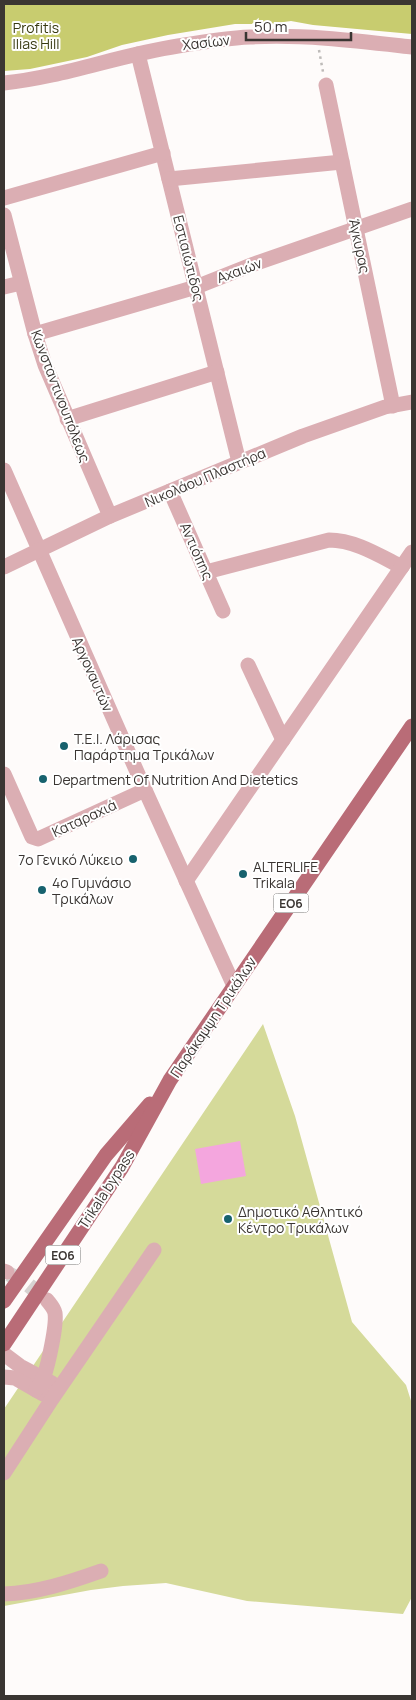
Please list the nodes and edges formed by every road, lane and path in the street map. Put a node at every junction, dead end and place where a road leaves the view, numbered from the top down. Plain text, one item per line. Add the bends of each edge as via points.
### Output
1 (316, 38) junction
2 (412, 51) edge
3 (138, 54) junction
4 (4, 83) edge
5 (326, 86) joint
6 (163, 153) junction
7 (342, 162) junction
8 (169, 179) junction
9 (4, 198) edge
10 (412, 209) edge
11 (4, 215) edge
12 (356, 230) junction
13 (21, 282) junction
14 (4, 287) edge
15 (196, 287) junction
16 (35, 334) junction
17 (216, 372) junction
18 (412, 402) edge
19 (393, 406) junction
20 (67, 419) junction
21 (239, 462) junction
22 (4, 470) edge
23 (170, 491) junction
24 (110, 516) junction
25 (39, 550) junction
26 (412, 552) edge
27 (4, 567) edge
28 (402, 567) junction
29 (206, 572) junction
30 (223, 611) dead end
31 (248, 665) dead end
32 (412, 726) edge
33 (283, 740) junction
34 (4, 774) edge
35 (145, 790) junction
36 (186, 881) junction
37 (234, 986) junction
38 (170, 1080) junction
39 (154, 1250) dead end
40 (5, 1298) edge
41 (47, 1300) tunnel mouth
42 (4, 1344) edge
43 (4, 1354) edge
44 (4, 1377) edge
45 (39, 1384) junction
46 (56, 1393) junction
47 (4, 1473) edge
48 (101, 1571) dead end
49 (4, 1594) edge

1 - 2 street, Χασίων
1 - 3 street, Χασίων via 220,39
1 - 5 path
3 - 4 street, Χασίων
3 - 6 street, Εστιαιώτιδος
5 - 7 street, Άγκυρας
6 - 8 street, Εστιαιώτιδος
6 - 9 street
7 - 8 street
7 - 12 street, Άγκυρας
8 - 15 street, Εστιαιώτιδος
10 - 12 street, Αχαιών
11 - 13 street, Κωνσταντινουπόλεως
12 - 15 street, Αχαιών
12 - 19 street, Άγκυρας
13 - 14 street
13 - 16 street, Κωνσταντινουπόλεως
15 - 16 street, Αχαιών
15 - 17 street, Εστιαιώτιδος
16 - 20 street, Κωνσταντινουπόλεως
17 - 20 street
17 - 21 street, Εστιαιώτιδος
18 - 19 street, Νικολάου Πλαστήρα
19 - 21 street, Νικολάου Πλαστήρα
20 - 24 street, Κωνσταντινουπόλεως
21 - 23 street, Νικολάου Πλαστήρα
22 - 25 street, Αργοναυτών
23 - 24 street, Νικολάου Πλαστήρα
23 - 29 street, Αντιόπης
24 - 25 street, Νικολάου Πλαστήρα
25 - 27 street, Νικολάου Πλαστήρα
25 - 35 street, Αργοναυτών
26 - 28 street
28 - 29 street via 353,544 329,540
28 - 33 street
29 - 30 street, Αντιόπης
31 - 33 street
32 - 37 main road, Παράκαμψη Τρικάλων / ΕΟ6
33 - 36 street
34 - 35 street, Καταραχιά via 32,837 38,839
35 - 36 street, Αργοναυτών
36 - 37 street, Αργοναυτών
37 - 38 main road, Παράκαμψη Τρικάλων / ΕΟ6
38 - 40 main road, Παράκαμψη Τρικάλων / ΕΟ6 via 106,1156
38 - 42 main road, Trikala bypass / ΕΟ6 via 122,1167
39 - 46 street
41 - 45 street via 55,1314 55,1325 47,1366
43 - 45 street
44 - 45 street
45 - 46 street
46 - 47 street
48 - 49 street via 67,1583

